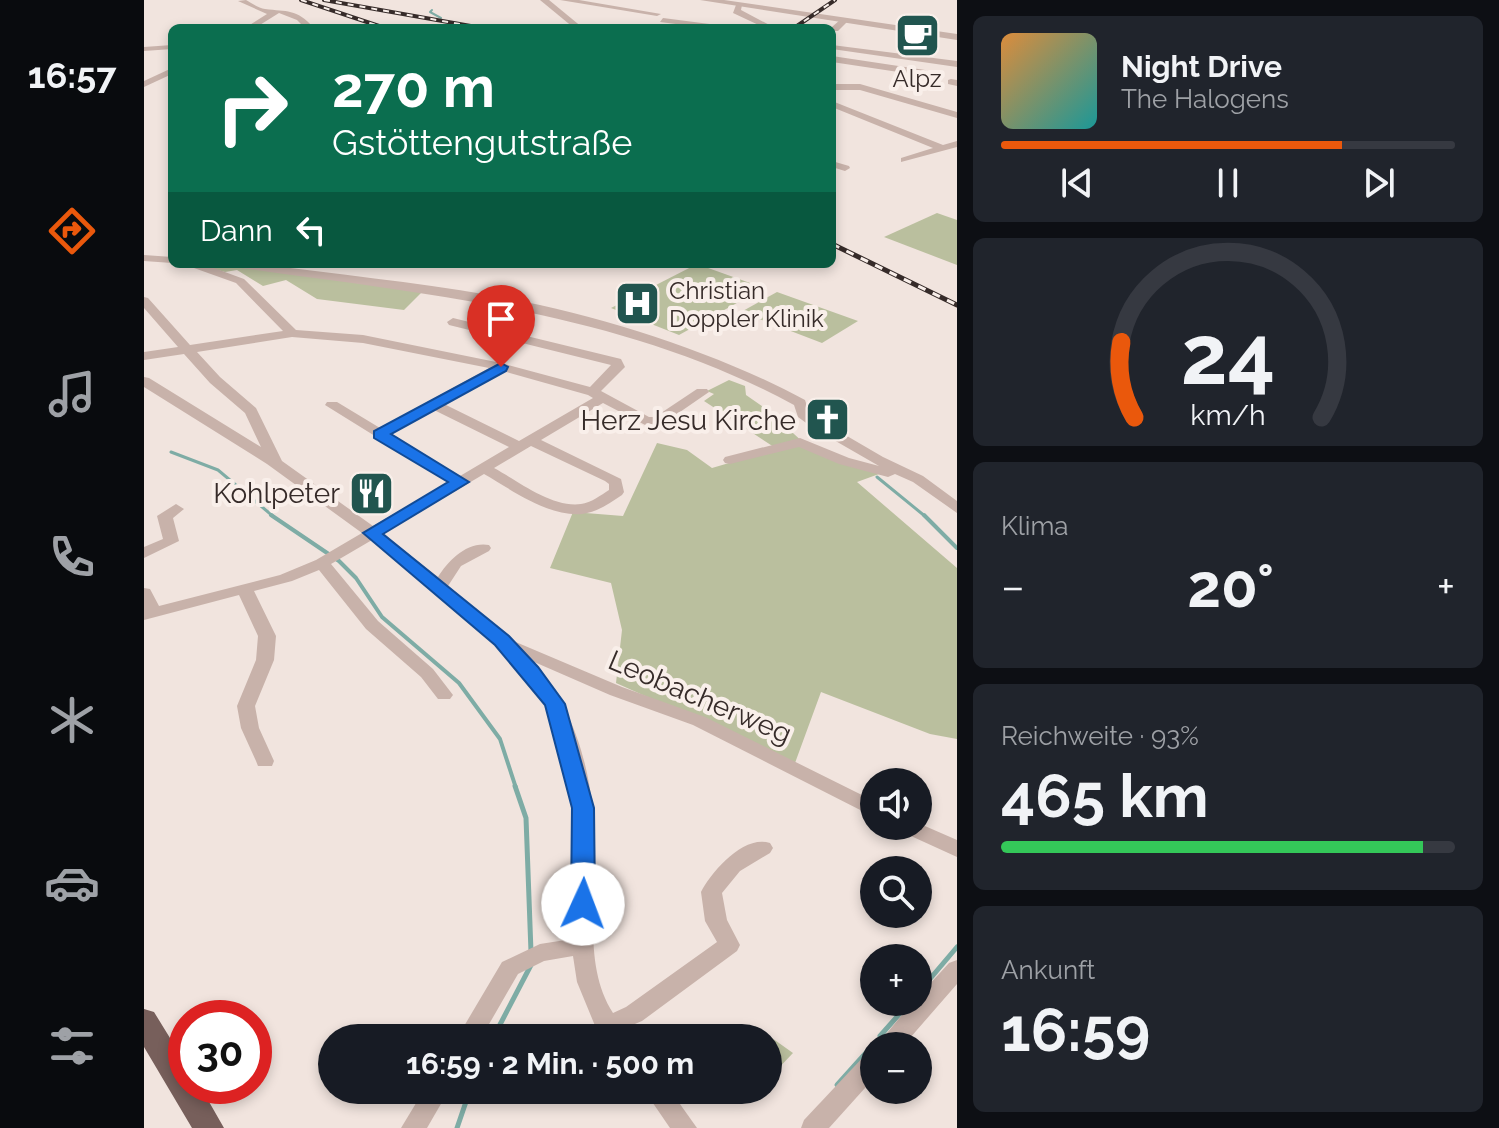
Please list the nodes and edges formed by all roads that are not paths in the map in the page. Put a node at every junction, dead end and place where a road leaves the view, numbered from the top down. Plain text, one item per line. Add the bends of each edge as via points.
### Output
1 (544, 0) edge
2 (564, 0) edge
3 (705, 0) edge
4 (577, 1) edge
5 (722, 1) edge
6 (245, 2) edge
7 (739, 7) junction
8 (273, 10) edge
9 (844, 21) junction
10 (254, 24) edge
11 (306, 24) edge
12 (574, 24) edge
13 (688, 24) edge
14 (763, 24) edge
15 (836, 28) edge
16 (957, 37) edge
17 (168, 47) edge
18 (837, 47) edge
19 (144, 49) edge
20 (836, 59) edge
21 (957, 64) edge
22 (168, 73) edge
23 (925, 73) dead end
24 (144, 84) edge
25 (836, 87) edge
26 (836, 106) edge
27 (957, 115) edge
28 (957, 144) edge
29 (942, 148) junction
30 (905, 160) dead end
31 (836, 165) edge
32 (845, 168) dead end
33 (144, 258) edge
34 (168, 260) edge
35 (204, 268) edge
36 (269, 268) edge
37 (144, 301) edge
38 (453, 322) dead end
39 (292, 333) junction
40 (186, 350) junction
41 (144, 356) edge
42 (501, 367) junction
43 (144, 381) edge
44 (702, 392) dead end
45 (599, 394) junction
46 (332, 405) dead end
47 (435, 405) junction
48 (795, 433) dead end
49 (380, 434) junction
50 (526, 444) junction
51 (809, 444) junction
52 (730, 460) dead end
53 (279, 468) junction
54 (484, 468) junction
55 (460, 482) junction
56 (176, 509) dead end
57 (957, 509) edge
58 (371, 533) junction
59 (483, 548) dead end
60 (150, 551) edge
61 (329, 559) junction
62 (439, 587) junction
63 (245, 590) junction
64 (144, 593) edge
65 (153, 612) edge
66 (502, 641) junction
67 (444, 695) dead end
68 (265, 761) dead end
69 (860, 803) edge
70 (932, 838) edge
71 (763, 848) dead end
72 (957, 849) edge
73 (581, 946) junction
74 (957, 969) edge
75 (144, 1021) edge
76 (477, 1024) edge
77 (607, 1024) edge
78 (621, 1024) edge
79 (901, 1032) edge
80 (860, 1076) edge
81 (428, 1104) edge
82 (667, 1104) edge
83 (209, 1128) edge
84 (413, 1128) edge
85 (685, 1128) edge
86 (813, 1128) edge

1 - 12 street
2 - 4 street
3 - 5 street
4 - 13 street
5 - 7 street
6 - 8 street
7 - 9 street
7 - 14 street via 736,11
8 - 10 street
8 - 11 street
9 - 15 street
9 - 16 street
17 - 19 street
18 - 21 street
20 - 23 street
22 - 24 street
25 - 27 street via 860,87
26 - 29 street
28 - 29 street
29 - 30 street
31 - 32 street
33 - 34 street
35 - 39 street via 240,281
36 - 57 street via 513,303 715,362 800,403 808,417 918,479
37 - 40 street
38 - 45 street via 616,362 618,367
39 - 40 street
39 - 42 street via 363,339
40 - 41 street
40 - 53 street via 251,411
42 - 45 street
42 - 47 street
43 - 53 street
44 - 45 street via 647,422
45 - 50 street
46 - 49 street
47 - 49 street
47 - 50 street
48 - 51 street
49 - 55 street
50 - 54 street
50 - 54 street via 616,482 617,492 595,505 565,507
51 - 52 street
51 - 57 street via 844,461 903,478
53 - 58 street
54 - 55 street
55 - 58 street
56 - 60 street via 165,516 171,541
58 - 61 street
58 - 62 street
59 - 62 street via 455,563
61 - 63 street
61 - 67 street via 372,625
62 - 66 street
63 - 65 street
63 - 68 street via 267,636 265,660 246,716
64 - 65 street
66 - 69 street, Leobacherweg via 699,721
66 - 73 street via 555,704 573,761 585,838
70 - 72 street
71 - 78 street via 734,865 711,892 716,921 729,945
73 - 76 street via 531,957 510,968
73 - 77 street via 593,999
74 - 79 street
75 - 83 main road
80 - 86 street
81 - 84 street
82 - 85 street

